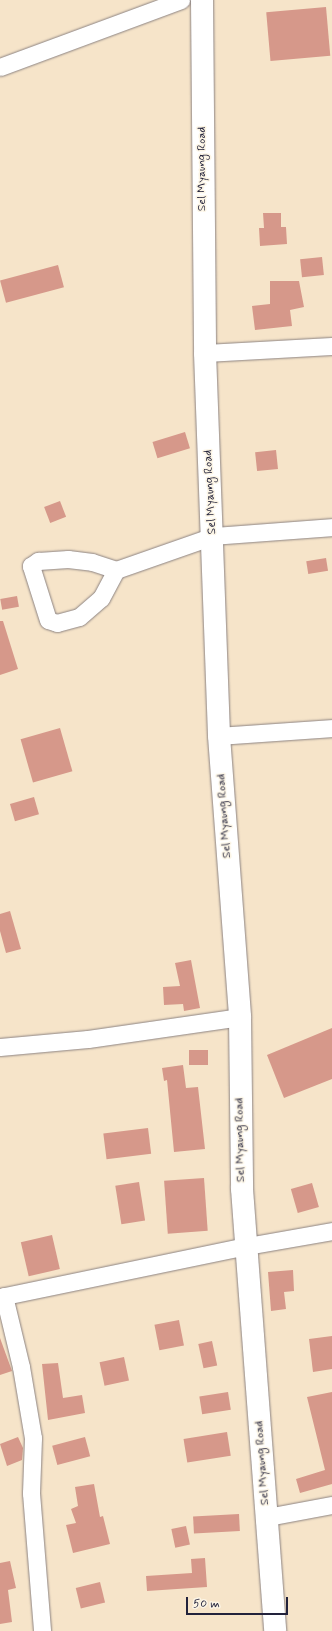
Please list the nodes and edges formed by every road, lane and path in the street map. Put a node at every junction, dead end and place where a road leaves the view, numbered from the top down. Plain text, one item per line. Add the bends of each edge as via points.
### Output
1 (181, 0) edge
2 (202, 0) edge
3 (0, 67) edge
4 (332, 346) edge
5 (205, 353) junction
6 (332, 527) edge
7 (213, 536) junction
8 (116, 570) junction
9 (332, 728) edge
10 (219, 736) junction
11 (240, 1017) junction
12 (0, 1047) edge
13 (332, 1231) edge
14 (247, 1246) junction
15 (2, 1296) edge
16 (332, 1505) edge
17 (267, 1517) junction
18 (41, 1631) edge
19 (275, 1631) edge

1 - 3 street
2 - 5 main road, Sel Myaung Road
4 - 5 street
5 - 7 main road, Sel Myaung Road
6 - 7 street
7 - 8 street
7 - 10 main road, Sel Myaung Road
8 - 8 street via 92,562 68,559 38,561 31,566 48,620 57,622 80,617 102,598
9 - 10 street
10 - 11 main road, Sel Myaung Road
11 - 12 street via 88,1039
11 - 14 main road, Sel Myaung Road via 242,1189
13 - 14 street
14 - 15 street
14 - 17 main road, Sel Myaung Road
15 - 18 street via 21,1366 33,1438 31,1493
16 - 17 street
17 - 19 main road, Sel Myaung Road

